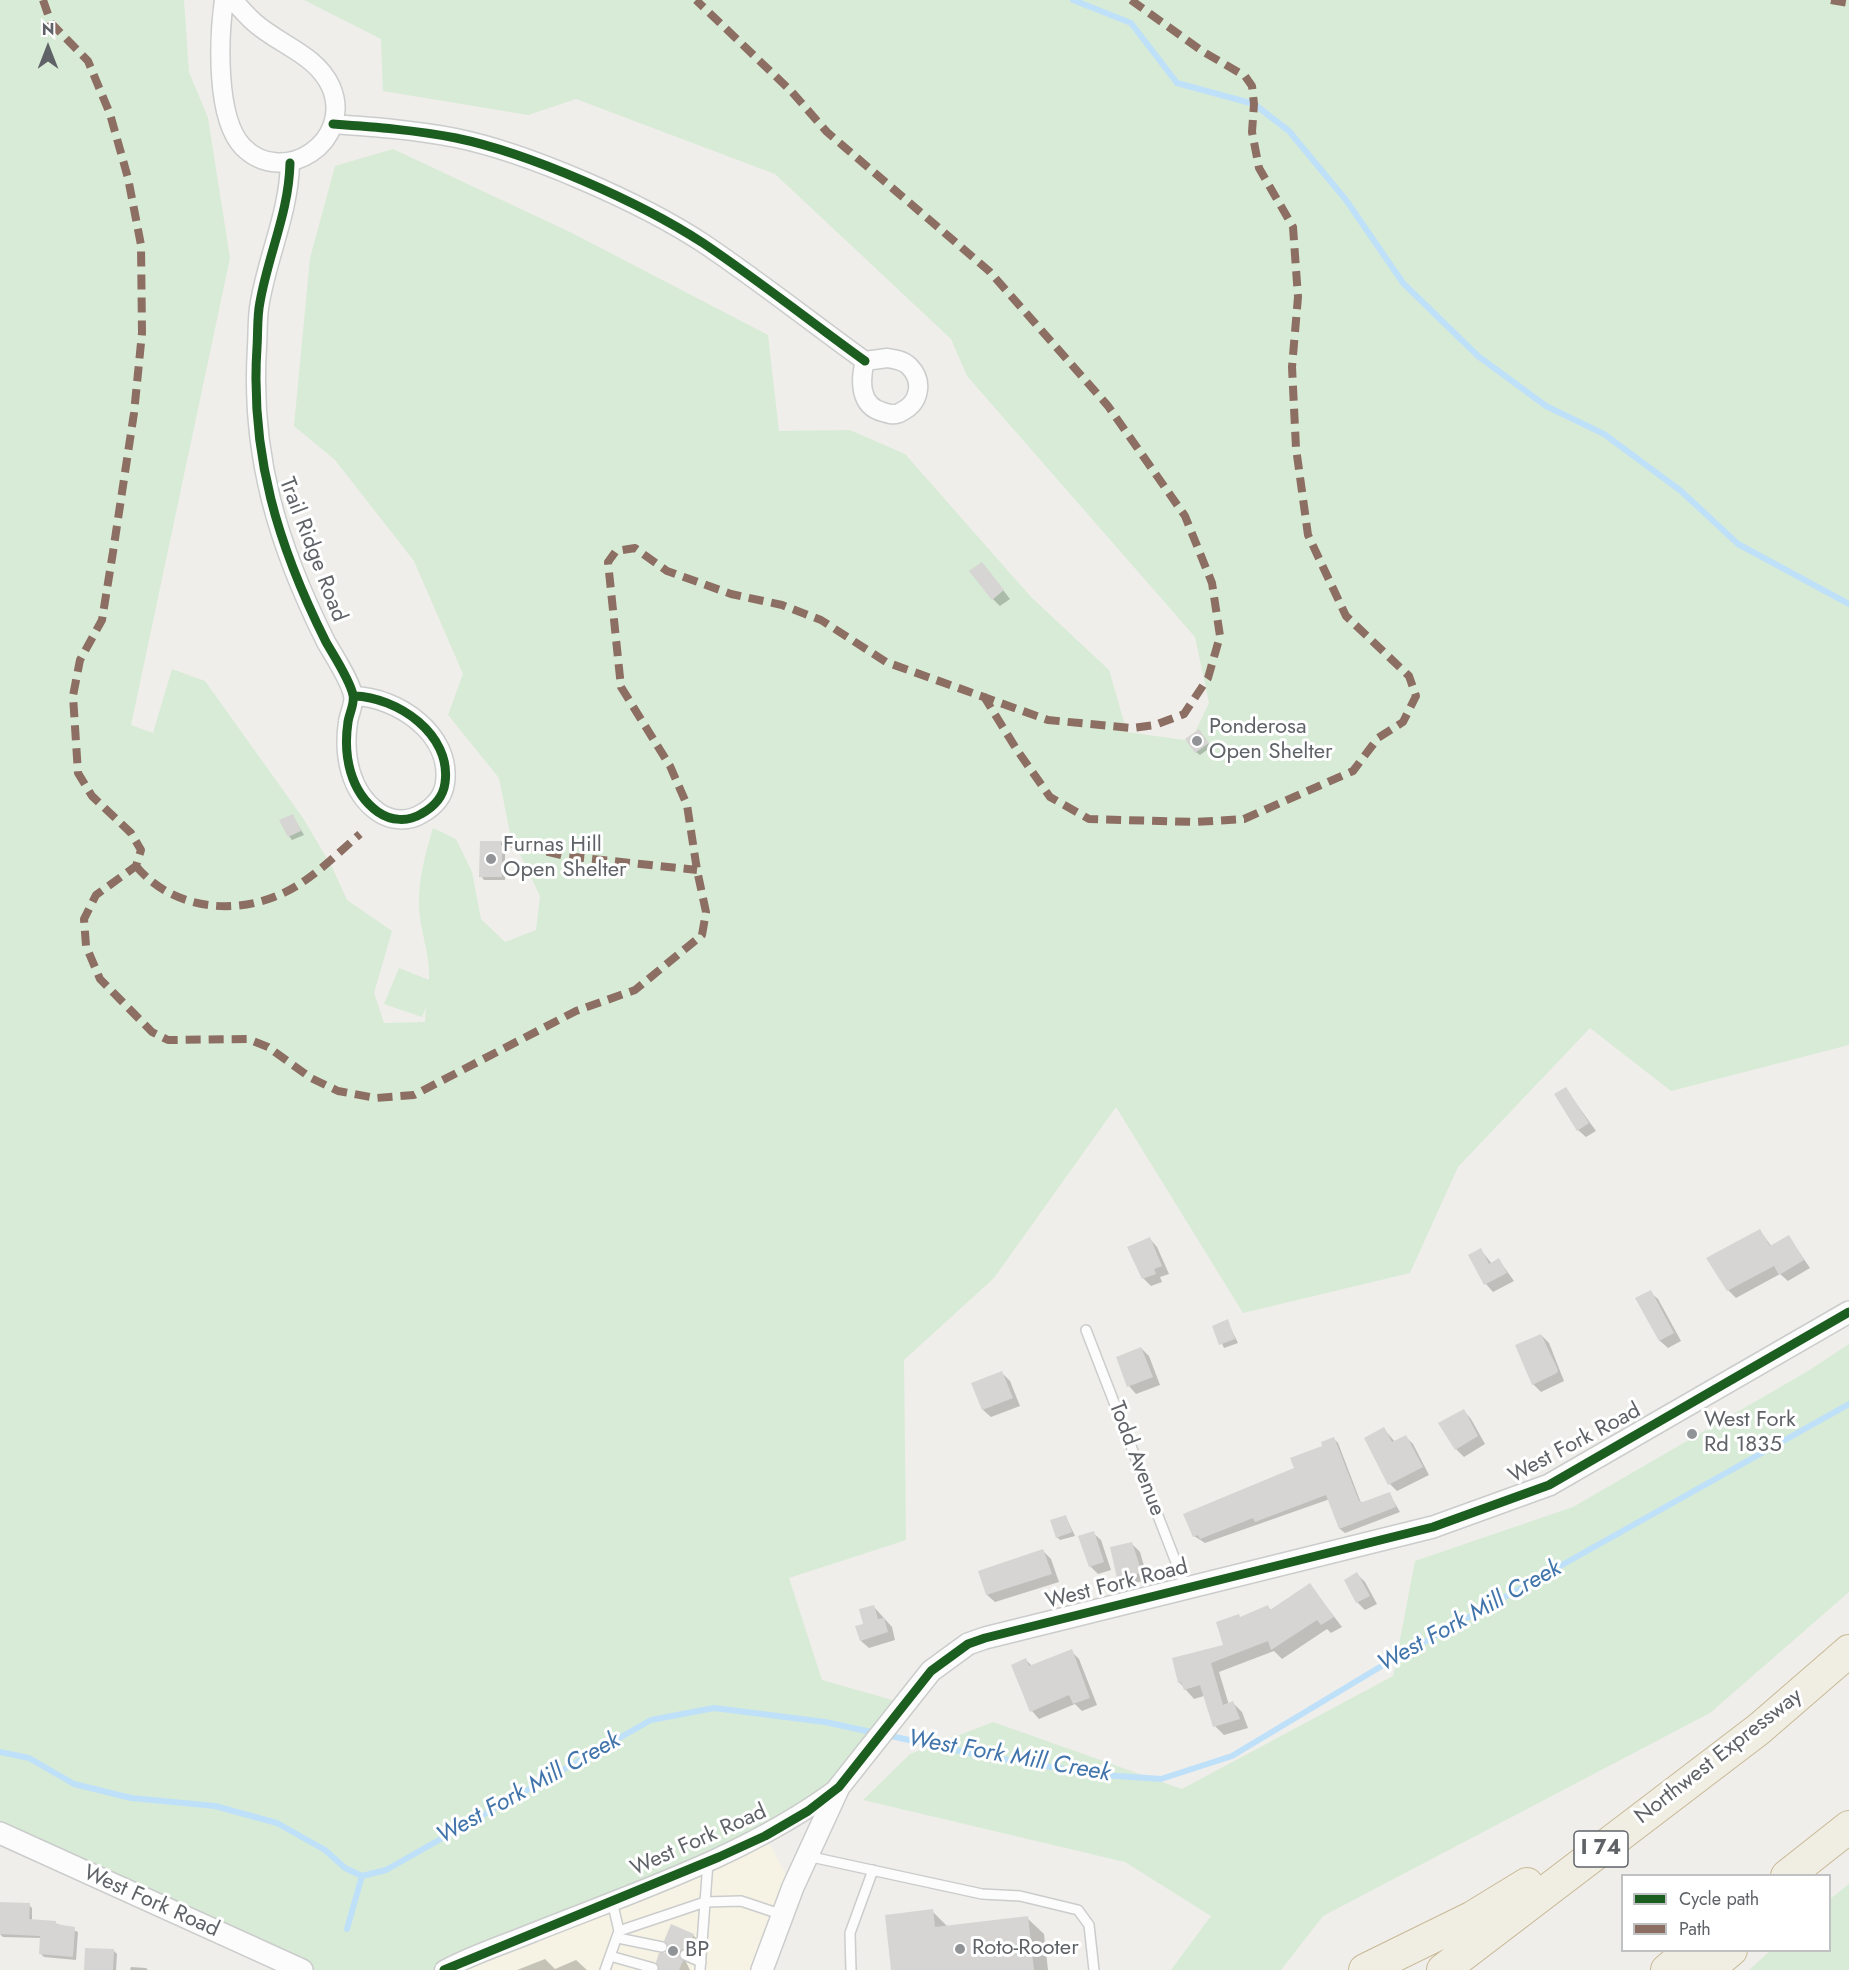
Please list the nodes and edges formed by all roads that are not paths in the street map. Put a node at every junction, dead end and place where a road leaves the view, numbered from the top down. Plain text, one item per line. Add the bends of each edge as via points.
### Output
1 (224, 0) edge
2 (233, 0) edge
3 (333, 124) junction
4 (290, 163) junction
5 (865, 361) dead end
6 (354, 696) junction
7 (1849, 1312) edge
8 (1086, 1330) dead end
9 (1186, 1588) junction
10 (1849, 1651) edge
11 (1760, 1729) junction
12 (839, 1787) junction
13 (1849, 1827) edge
14 (0, 1833) edge
15 (1849, 1849) edge
16 (807, 1856) junction
17 (708, 1862) junction
18 (873, 1870) junction
19 (1788, 1874) edge
20 (1821, 1874) edge
21 (612, 1901) junction
22 (705, 1902) junction
23 (783, 1915) junction
24 (618, 1935) junction
25 (662, 1947) dead end
26 (1689, 1952) edge
27 (1729, 1952) edge
28 (610, 1956) junction
29 (685, 1956) dead end
30 (700, 1966) edge
31 (653, 1968) dead end
32 (302, 1970) edge
33 (444, 1970) edge
34 (605, 1970) edge
35 (762, 1970) edge
36 (851, 1970) edge
37 (1094, 1970) edge
38 (1365, 1970) edge
39 (1443, 1970) edge
40 (1667, 1970) edge
41 (1707, 1970) edge

1 - 4 street via 220,58 226,108 233,129 241,145 255,156 272,163
2 - 3 street via 255,24 320,69 331,88 335,105
3 - 4 street via 324,143 308,156
3 - 5 street via 458,138 576,179 702,242
4 - 6 street, Trail Ridge Road via 282,222 259,304 257,436 274,515 321,632
6 - 6 street via 373,696 413,716 443,753 444,793 419,816 386,818 362,797 353,780 346,738
7 - 9 street, West Fork Road via 1549,1485 1433,1527
8 - 9 lane, Todd Avenue
9 - 12 street, West Fork Road via 968,1644 932,1671
10 - 11 highway, Northwest Expressway / I 74
11 - 38 highway via 1523,1887 1473,1917
11 - 39 highway, Northwest Expressway / I 74
12 - 16 street
12 - 17 street, West Fork Road via 765,1836
13 - 19 highway
14 - 32 street, West Fork Road
15 - 20 highway
16 - 18 lane
16 - 23 street
17 - 21 street, West Fork Road
17 - 22 lane
18 - 36 lane via 850,1933
18 - 37 lane via 1078,1910 1089,1925
21 - 24 lane
21 - 33 street, West Fork Road
22 - 23 lane via 741,1901
22 - 24 lane
22 - 30 lane
23 - 35 street
24 - 25 lane
24 - 28 lane
26 - 40 highway
27 - 41 highway
28 - 31 lane
28 - 34 lane
29 - 30 lane

